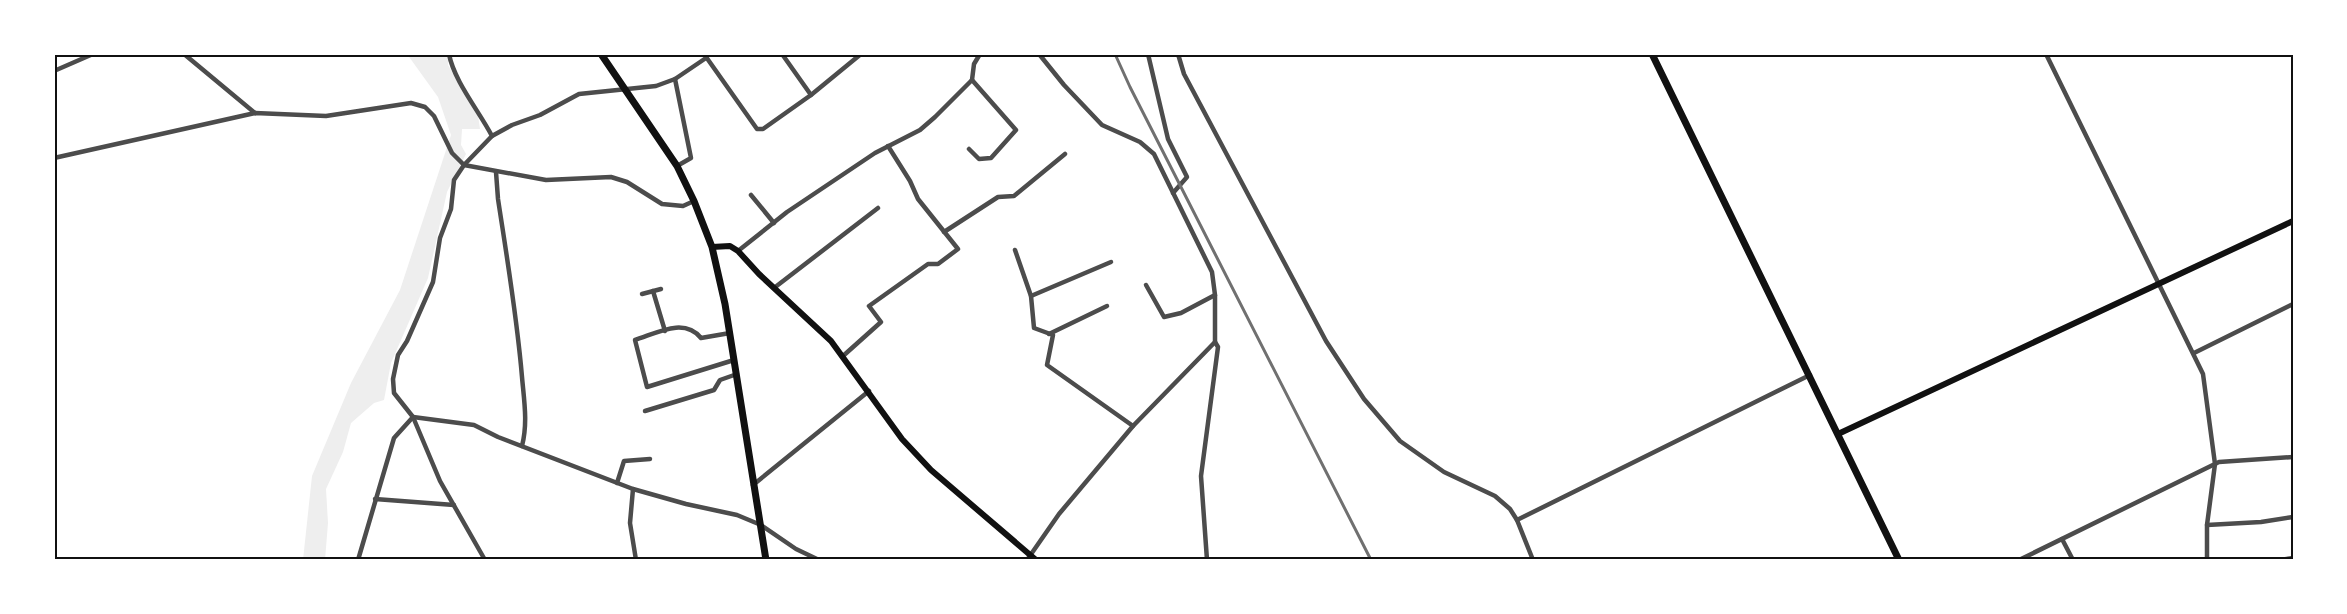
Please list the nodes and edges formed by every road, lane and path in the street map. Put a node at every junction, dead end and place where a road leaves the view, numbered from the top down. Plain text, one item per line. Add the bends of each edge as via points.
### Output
1 (93, 54) edge
2 (184, 54) edge
3 (449, 54) edge
4 (601, 54) edge
5 (782, 54) edge
6 (861, 54) edge
7 (980, 54) edge
8 (1039, 54) edge
9 (1148, 54) edge
10 (1178, 54) edge
11 (1652, 54) edge
12 (2046, 54) edge
13 (705, 56) edge
14 (854, 56) edge
15 (55, 69) edge
16 (675, 79) junction
17 (972, 80) junction
18 (626, 91) junction
19 (811, 95) junction
20 (255, 113) junction
21 (492, 136) junction
22 (888, 146) junction
23 (969, 149) dead end
24 (1065, 154) dead end
25 (54, 158) edge
26 (464, 165) junction
27 (677, 166) junction
28 (496, 172) junction
29 (1173, 193) junction
30 (751, 195) dead end
31 (694, 201) junction
32 (878, 208) dead end
33 (2293, 221) edge
34 (774, 223) junction
35 (944, 232) junction
36 (712, 247) junction
37 (738, 250) junction
38 (1015, 250) dead end
39 (1112, 262) dead end
40 (2159, 284) junction
41 (1146, 285) dead end
42 (774, 288) junction
43 (661, 289) dead end
44 (653, 291) junction
45 (642, 294) dead end
46 (1031, 296) junction
47 (1215, 296) junction
48 (2293, 304) edge
49 (1107, 306) dead end
50 (665, 331) junction
51 (730, 333) junction
52 (1049, 334) junction
53 (1215, 342) junction
54 (2194, 353) junction
55 (843, 356) junction
56 (734, 360) junction
57 (737, 374) junction
58 (1810, 375) junction
59 (869, 391) junction
60 (645, 411) dead end
61 (414, 417) junction
62 (1133, 426) junction
63 (1838, 434) junction
64 (522, 446) junction
65 (2293, 457) edge
66 (650, 459) dead end
67 (2215, 464) junction
68 (617, 483) junction
69 (753, 485) junction
70 (633, 489) junction
71 (375, 499) junction
72 (454, 505) junction
73 (2293, 517) edge
74 (1517, 520) junction
75 (761, 525) junction
76 (2206, 525) junction
77 (2062, 539) junction
78 (1028, 557) edge
79 (2293, 558) edge
80 (358, 560) edge
81 (485, 560) edge
82 (636, 560) edge
83 (766, 560) edge
84 (819, 560) edge
85 (1036, 560) edge
86 (1207, 560) edge
87 (1533, 560) edge
88 (1899, 560) edge
89 (2019, 560) edge
90 (2073, 560) edge
91 (2207, 560) edge
92 (2280, 560) edge

1 - 15 street
2 - 20 street
3 - 21 street
4 - 18 main road
5 - 19 street
6 - 14 street
7 - 17 street
8 - 29 street via 1102,124 1140,142 1154,154
9 - 29 street via 1168,140 1187,177
10 - 74 street via 1184,74 1326,341 1364,399 1400,441 1444,472 1495,496
11 - 58 main road
12 - 40 street
13 - 16 street
13 - 19 street via 757,129 763,129
14 - 19 street
16 - 18 street
16 - 27 street via 691,158
17 - 22 street via 920,130
17 - 23 street via 1016,130 991,158 979,159
18 - 21 street via 579,94
18 - 27 main road
20 - 25 street
20 - 26 street via 326,116 398,104 418,105 434,116 452,153
21 - 26 street
22 - 34 street
22 - 35 street via 918,199
24 - 35 street via 1014,196 998,197
26 - 28 street
26 - 61 street via 454,180 433,282 398,355 393,379 394,393
27 - 31 main road
28 - 31 street via 546,180 611,177 627,182 662,204 683,206
28 - 64 street via 521,363 525,418
29 - 47 street via 1212,272
30 - 34 street
31 - 36 main road
32 - 42 street
33 - 40 main road
34 - 37 street
35 - 55 street via 958,249 938,264 928,264 869,306 881,321
36 - 37 main road via 730,246
36 - 51 main road
37 - 42 main road
38 - 46 street
39 - 46 street
40 - 54 street
40 - 63 main road
41 - 47 street via 1164,317
42 - 55 main road
43 - 44 street
44 - 45 street
44 - 50 street
46 - 52 street via 1034,328
47 - 53 street
48 - 54 street
49 - 52 street
50 - 51 street via 683,326 694,329 701,338
50 - 56 street via 635,340 647,387
51 - 56 main road
52 - 62 street via 1053,335 1047,365
53 - 62 street
53 - 86 street via 1218,347 1201,476
54 - 67 street via 2203,374
55 - 59 main road
56 - 57 main road
57 - 60 street via 720,380 714,390
57 - 69 main road
58 - 63 main road
58 - 74 street
59 - 69 street
59 - 78 main road via 902,439 940,479
61 - 64 street via 474,425
61 - 71 street via 394,438
61 - 72 street
62 - 78 street
63 - 88 main road
64 - 68 street
65 - 67 street
66 - 68 street via 624,461
67 - 76 street
67 - 77 street
68 - 70 street
69 - 75 main road
70 - 75 street via 737,515
70 - 82 street via 630,523
71 - 72 street
71 - 80 street
72 - 81 street
73 - 76 street
74 - 87 street
75 - 83 main road
75 - 84 street
76 - 91 street
77 - 89 street
77 - 90 street
78 - 85 main road
79 - 92 street

